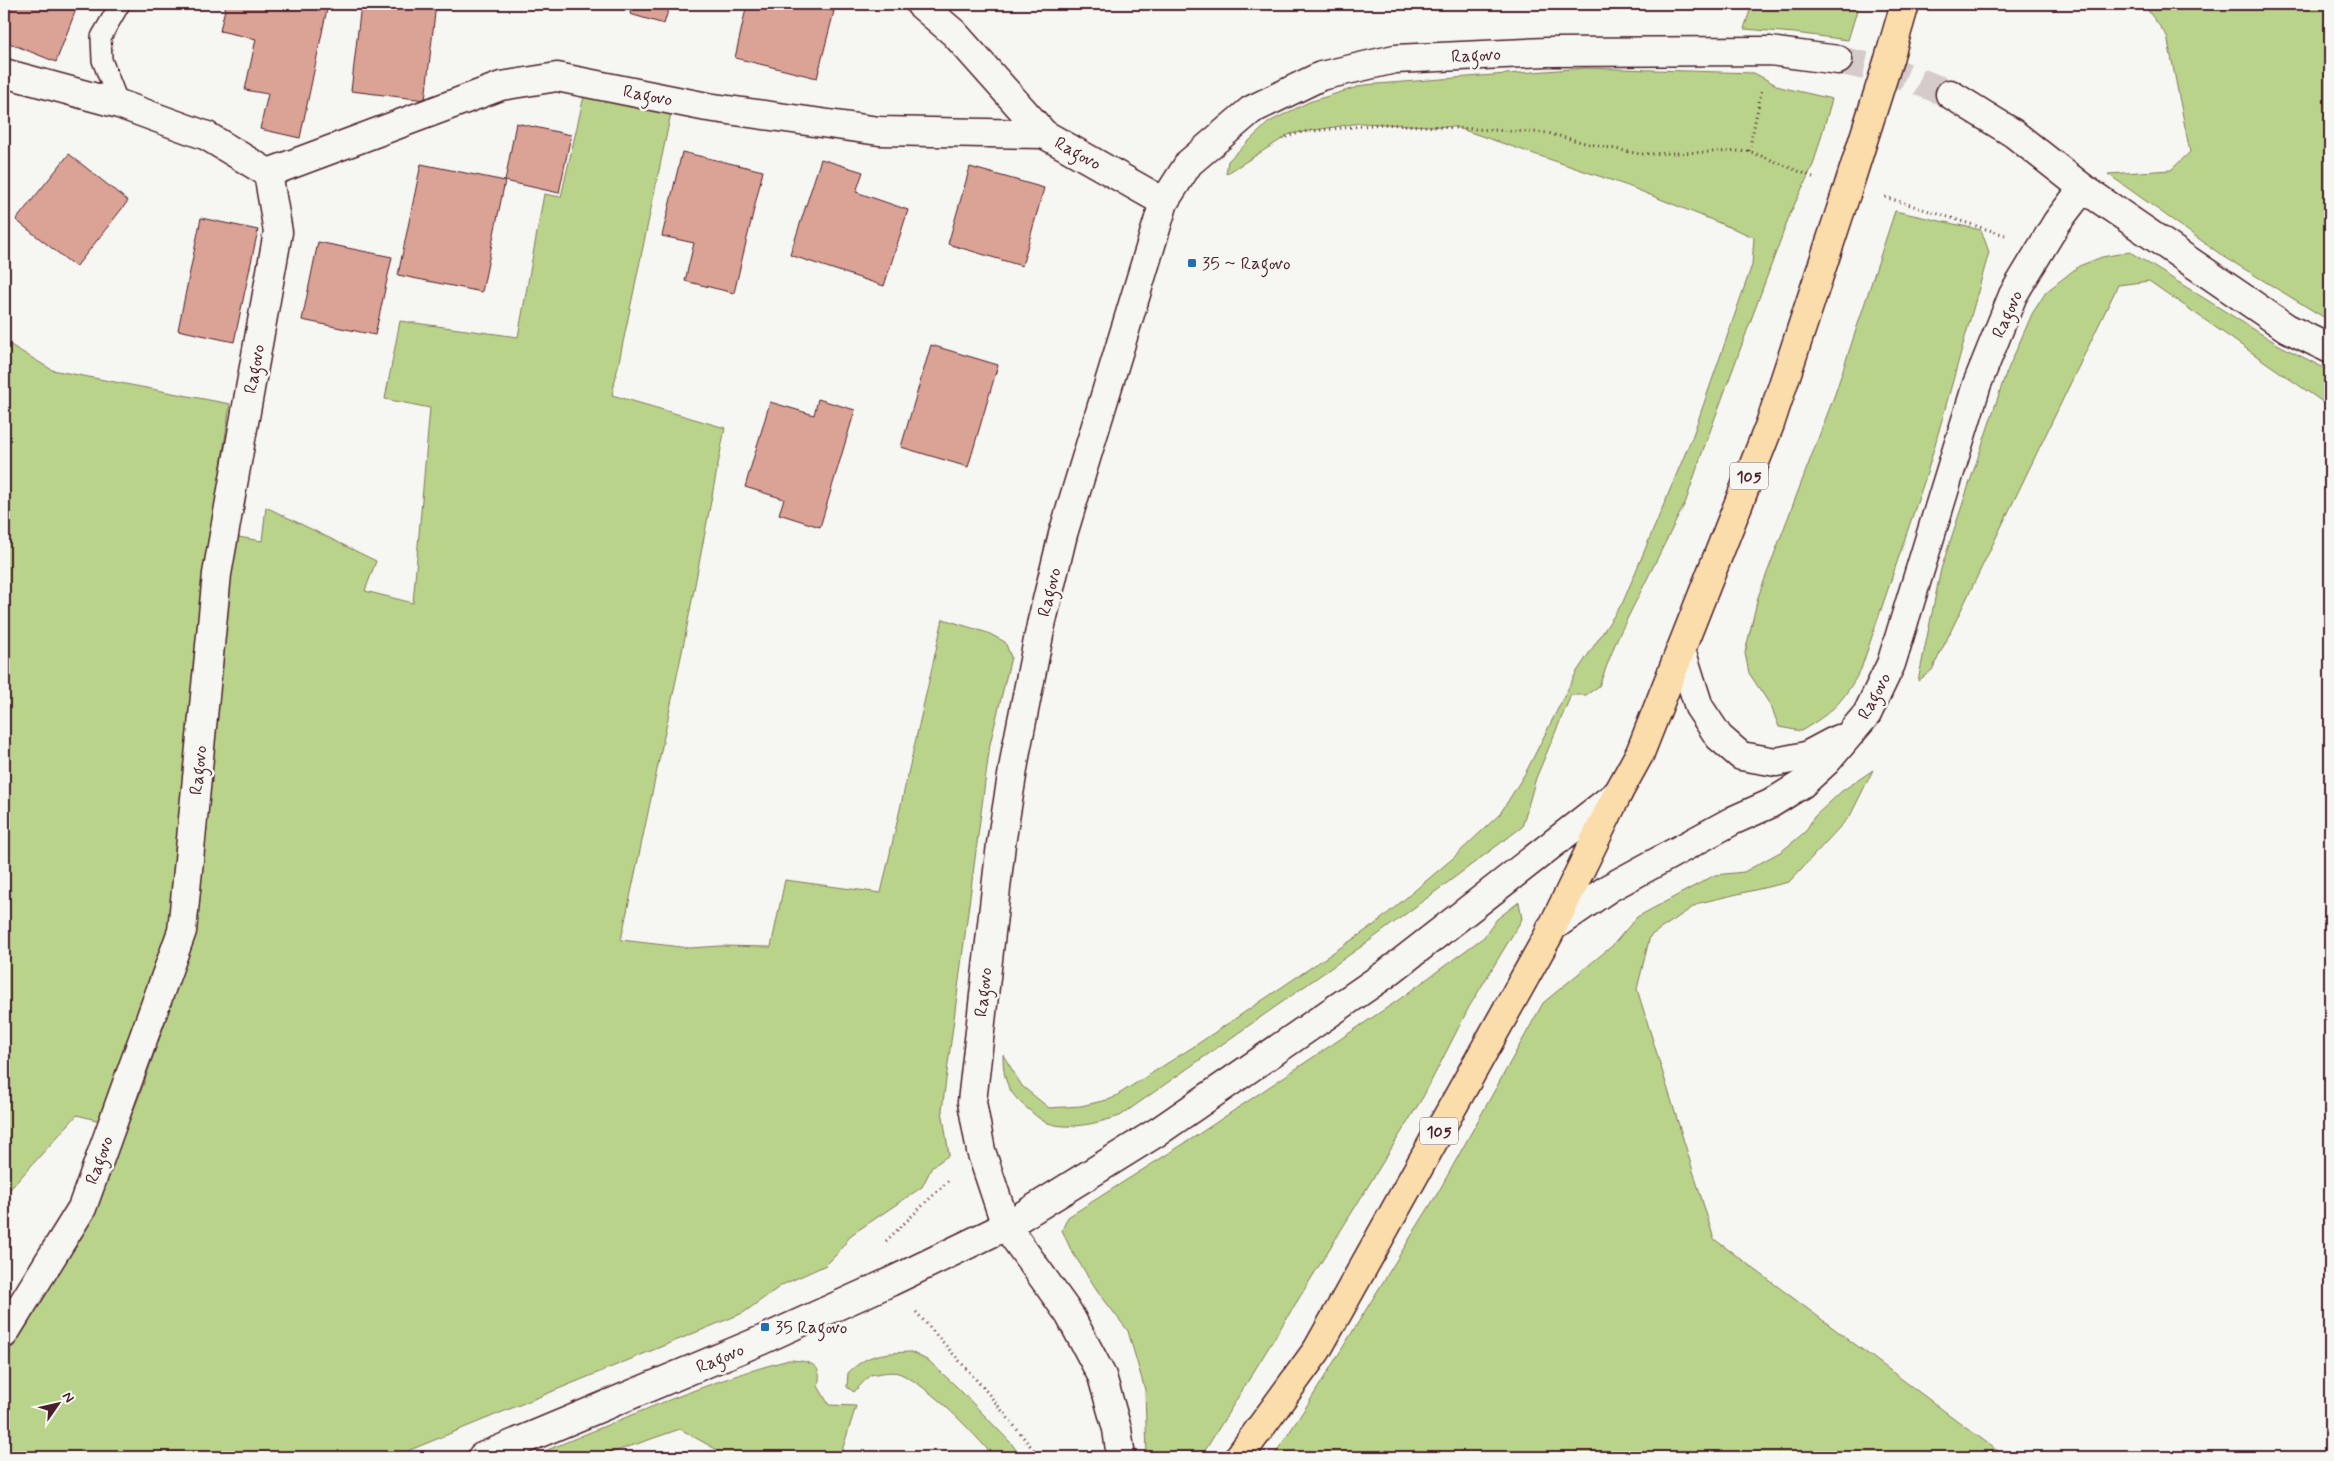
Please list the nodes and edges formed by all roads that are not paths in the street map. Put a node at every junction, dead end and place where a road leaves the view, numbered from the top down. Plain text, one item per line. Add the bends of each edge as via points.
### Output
1 (120, 4) edge
2 (920, 4) edge
3 (1905, 4) edge
4 (1838, 60) tunnel mouth
5 (4, 73) edge
6 (1950, 94) tunnel mouth
7 (119, 104) junction
8 (1044, 134) junction
9 (268, 173) junction
10 (2083, 188) junction
11 (1164, 202) junction
12 (2330, 349) edge
13 (1680, 650) junction
14 (1856, 728) junction
15 (1618, 793) junction
16 (1551, 928) junction
17 (1006, 1226) junction
18 (4, 1334) edge
19 (482, 1457) edge
20 (1121, 1457) edge
21 (1239, 1457) edge

1 - 7 lane via 101,37 102,60
2 - 8 street, Ragovo via 954,33
3 - 13 main road, 105, bridge via 1770,424
4 - 11 street, Ragovo via 1770,51 1546,52 1395,59 1321,76 1251,110 1189,163
5 - 7 street
6 - 10 street via 2013,133
7 - 9 street via 207,136
8 - 9 street, Ragovo via 880,132 707,107 557,77 501,86
8 - 11 street, Ragovo
9 - 18 street, Ragovo via 278,232 217,574 182,931 82,1208
10 - 12 street via 2287,328
10 - 14 street, Ragovo via 2057,222 2013,295 1977,384 1892,664 1867,714
11 - 17 street, Ragovo via 1063,534 1037,644 1001,844 972,1102 981,1151
13 - 14 street, Ragovo via 1699,707 1719,737 1740,756 1776,762 1806,756
13 - 15 main road, 105 via 1640,753
14 - 16 street, Ragovo via 1802,784 1609,888
15 - 16 main road, 105
15 - 17 street via 1386,974 1159,1131
16 - 21 main road, 105 via 1317,1350
17 - 19 street, Ragovo via 762,1340
17 - 20 street via 1069,1314 1102,1376 1117,1429

